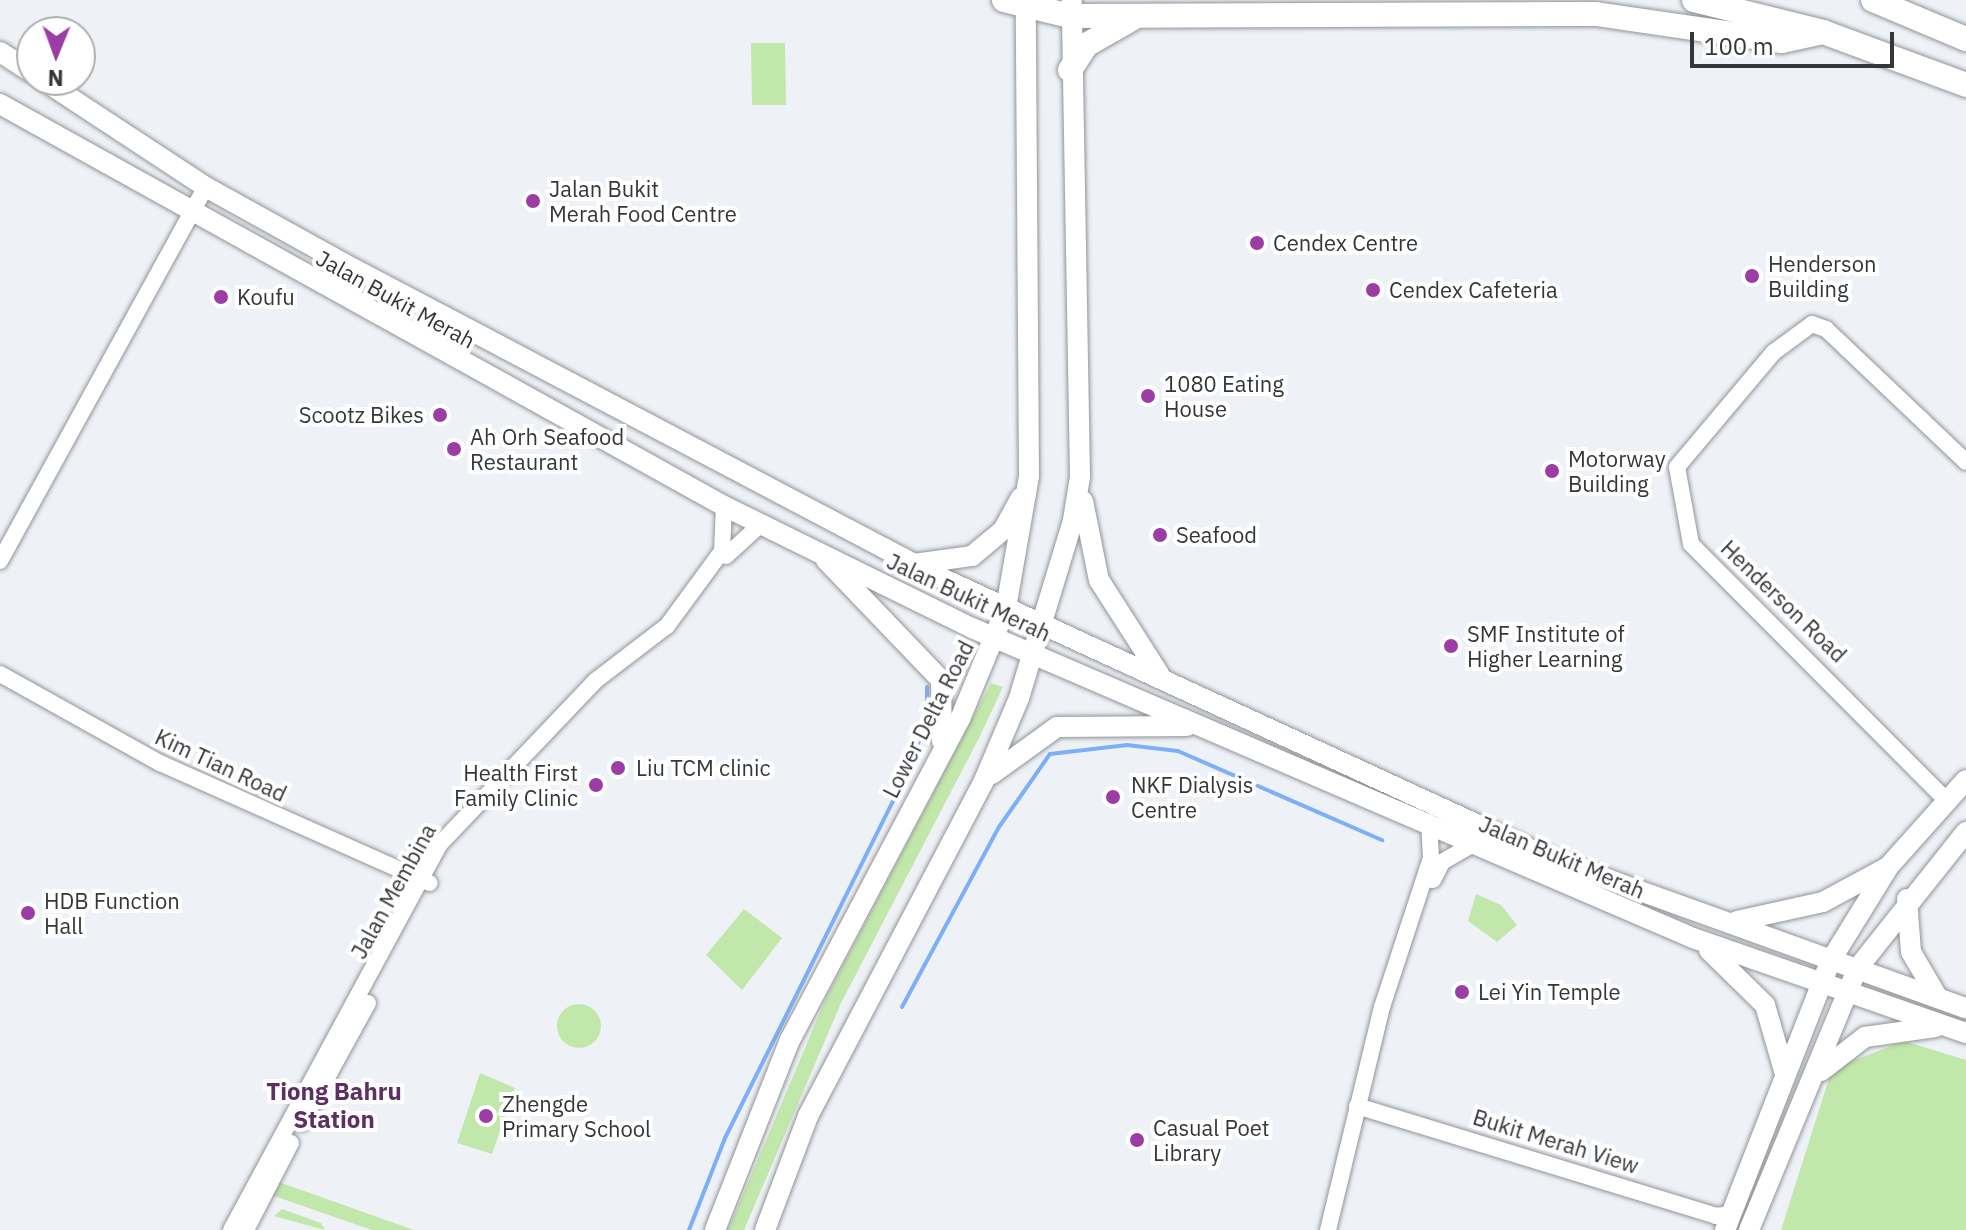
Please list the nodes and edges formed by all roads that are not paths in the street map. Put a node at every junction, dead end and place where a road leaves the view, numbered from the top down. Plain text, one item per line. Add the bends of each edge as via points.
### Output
1 (1694, 0) edge
2 (1873, 0) edge
3 (1018, 3) edge
4 (1071, 8) edge
5 (1138, 17) junction
6 (1823, 32) junction
7 (1966, 39) edge
8 (1070, 74) junction
9 (1966, 85) edge
10 (67, 96) edge
11 (0, 104) edge
12 (206, 187) junction
13 (189, 215) junction
14 (1966, 462) edge
15 (1029, 476) junction
16 (1080, 477) junction
17 (724, 506) junction
18 (761, 524) junction
19 (820, 553) junction
20 (0, 561) edge
21 (914, 564) junction
22 (1006, 608) junction
23 (1039, 622) junction
24 (996, 638) junction
25 (1031, 652) junction
26 (0, 674) edge
27 (1162, 679) junction
28 (1197, 727) junction
29 (938, 756) junction
30 (1966, 780) edge
31 (983, 783) junction
32 (1946, 800) junction
33 (1429, 825) junction
34 (1966, 832) edge
35 (1471, 845) junction
36 (1889, 866) junction
37 (426, 882) junction
38 (1907, 899) junction
39 (1722, 921) junction
40 (1693, 938) junction
41 (1831, 960) junction
42 (1857, 969) junction
43 (1821, 984) junction
44 (1845, 992) junction
45 (1938, 998) junction
46 (1966, 1008) edge
47 (1956, 1030) edge
48 (1784, 1071) junction
49 (1811, 1084) junction
50 (1360, 1111) junction
51 (248, 1207) junction
52 (1725, 1225) edge
53 (231, 1230) edge
54 (246, 1230) edge
55 (715, 1230) edge
56 (765, 1230) edge
57 (1328, 1230) edge
58 (1337, 1230) edge
59 (1749, 1230) edge

1 - 6 highway
2 - 7 highway
3 - 4 highway
3 - 15 main road, Lower Delta Road via 1026,108
4 - 5 highway
4 - 8 main road
5 - 6 highway via 1596,14 1782,41
5 - 8 highway via 1086,45
6 - 9 highway
8 - 16 main road
10 - 12 main road, Jalan Bukit Merah
11 - 13 main road, Jalan Bukit Merah
12 - 13 street
12 - 21 main road, Jalan Bukit Merah
13 - 17 main road, Jalan Bukit Merah
13 - 20 street
14 - 32 street, Henderson Road via 1826,329 1812,324 1774,352 1677,467 1691,544
15 - 21 main road via 1019,504 987,546 958,561
15 - 22 main road, Lower Delta Road
16 - 23 main road
16 - 27 main road via 1099,580
17 - 18 main road, Jalan Bukit Merah
17 - 37 street, Jalan Membina via 722,551 667,626 546,728 460,820
18 - 19 main road, Jalan Bukit Merah
18 - 37 street, Jalan Membina via 738,539 674,630 599,687 499,789 447,848
19 - 24 main road, Jalan Bukit Merah
19 - 29 main road via 941,680 947,712
21 - 22 main road, Jalan Bukit Merah
22 - 23 main road, Jalan Bukit Merah
22 - 24 main road, Lower Delta Road
23 - 25 main road
23 - 27 main road, Jalan Bukit Merah
24 - 25 main road, Jalan Bukit Merah
24 - 29 main road, Lower Delta Road
25 - 28 main road, Jalan Bukit Merah
25 - 31 main road
26 - 37 street, Kim Tian Road via 160,763
27 - 39 main road, Jalan Bukit Merah via 1554,860
28 - 31 main road via 1057,727 1016,751
28 - 33 main road, Jalan Bukit Merah
29 - 55 main road, Lower Delta Road via 790,1040
30 - 32 main road
31 - 56 main road via 808,1116
32 - 36 main road
33 - 35 main road, Jalan Bukit Merah
33 - 50 street via 1431,858
34 - 38 main road
35 - 40 main road, Jalan Bukit Merah
35 - 50 street via 1435,872
36 - 39 main road via 1785,916
36 - 41 main road
37 - 51 street, Jalan Membina
38 - 42 main road
38 - 45 main road via 1911,952 1927,991
39 - 41 main road, Jalan Bukit Merah
40 - 43 main road, Jalan Bukit Merah
40 - 48 main road via 1749,983 1765,1005
41 - 42 main road, Jalan Bukit Merah
41 - 43 main road
42 - 44 main road
42 - 45 main road, Jalan Bukit Merah
43 - 44 main road, Jalan Bukit Merah
43 - 48 main road
44 - 47 main road, Jalan Bukit Merah
44 - 49 main road
45 - 46 main road, Jalan Bukit Merah
47 - 49 main road via 1865,1037 1833,1056
48 - 52 main road
49 - 59 main road
50 - 52 street, Bukit Merah View via 1716,1216
50 - 57 street
50 - 58 street
51 - 53 street, Jalan Membina
51 - 54 street, Jalan Membina

